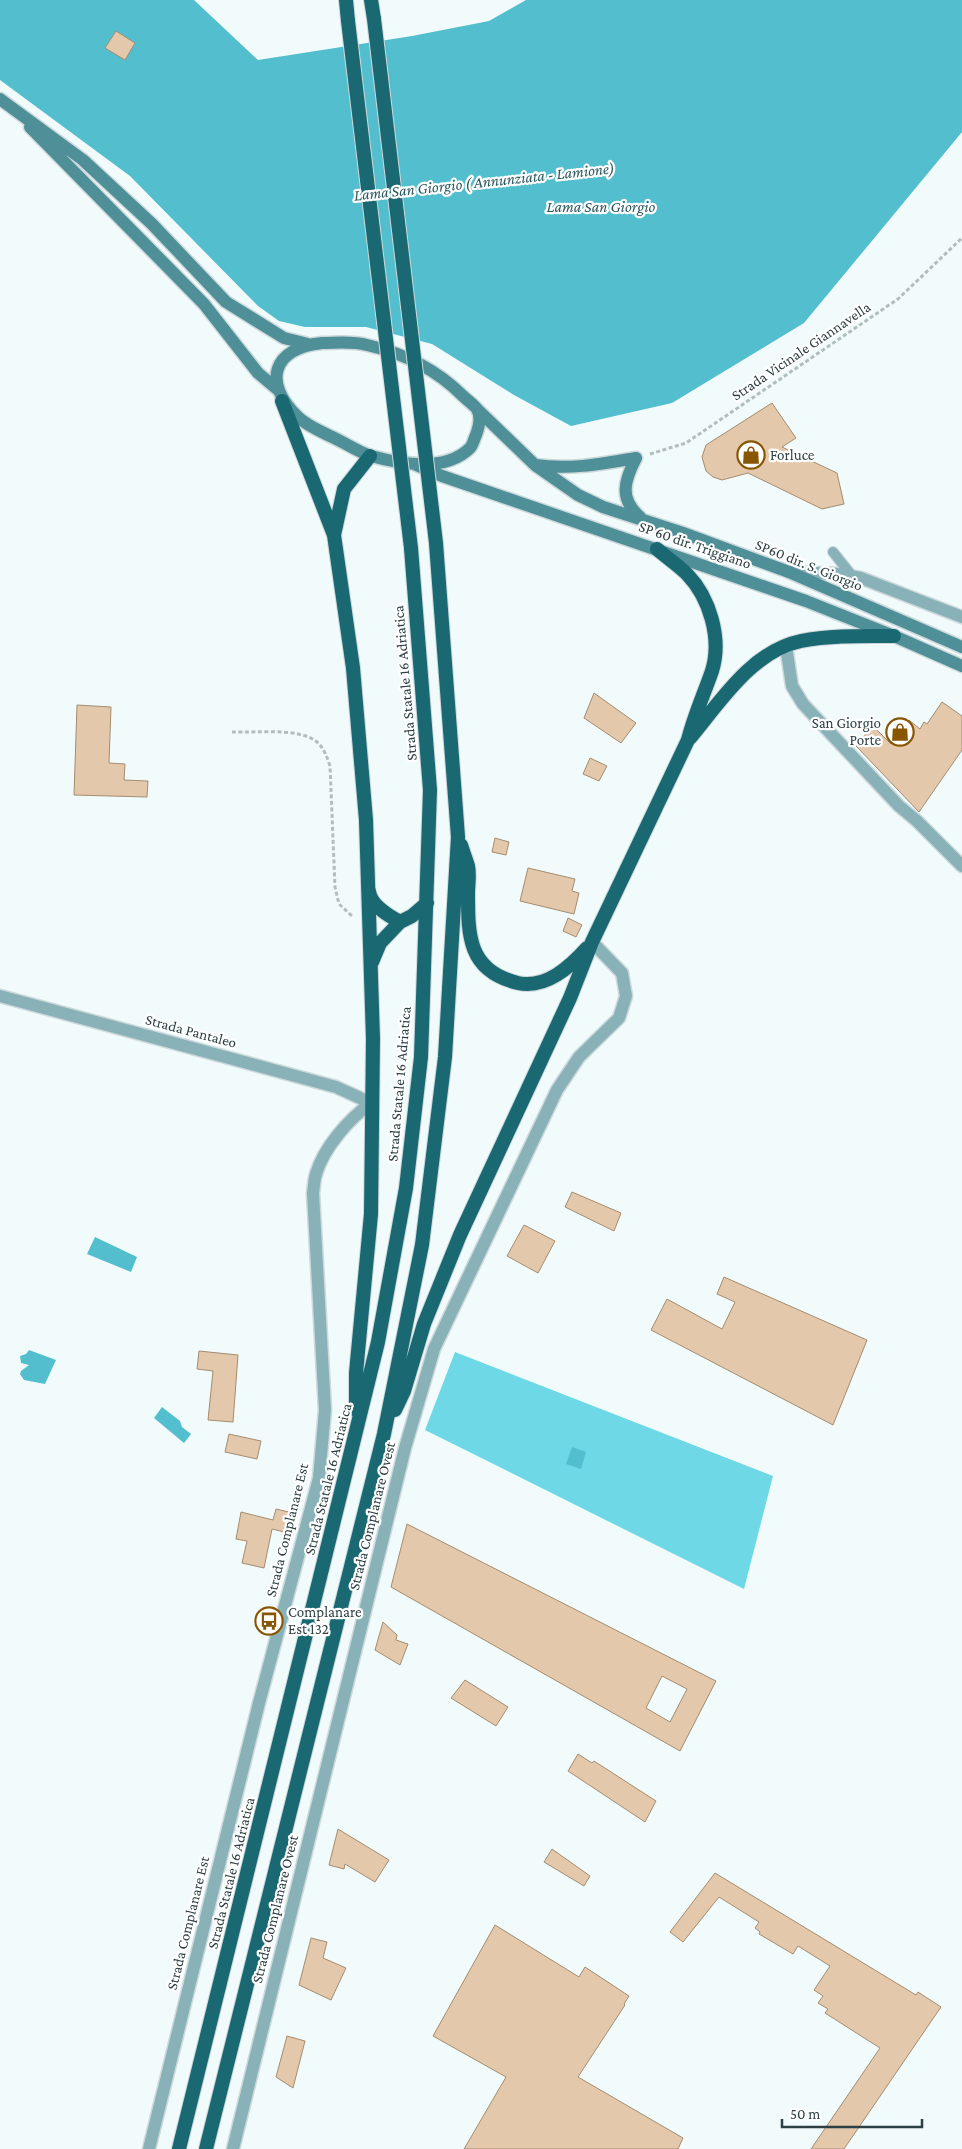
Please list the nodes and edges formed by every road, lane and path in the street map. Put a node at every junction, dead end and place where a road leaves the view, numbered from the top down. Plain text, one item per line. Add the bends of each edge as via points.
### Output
1 (346, 0) edge
2 (372, 0) edge
3 (5, 102) edge
4 (962, 238) edge
5 (308, 344) junction
6 (280, 395) junction
7 (478, 410) junction
8 (370, 456) junction
9 (636, 458) junction
10 (414, 464) junction
11 (535, 465) junction
12 (642, 519) junction
13 (334, 535) junction
14 (657, 549) junction
15 (833, 552) dead end
16 (789, 572) junction
17 (853, 576) junction
18 (962, 616) edge
19 (894, 636) junction
20 (786, 646) junction
21 (962, 647) edge
22 (962, 666) edge
23 (232, 732) dead end
24 (688, 740) junction
25 (458, 837) junction
26 (962, 866) edge
27 (368, 882) junction
28 (427, 903) junction
29 (354, 922) dead end
30 (400, 922) junction
31 (592, 942) junction
32 (370, 969) junction
33 (0, 996) edge
34 (371, 1103) junction
35 (356, 1431) junction
36 (384, 1434) junction
37 (149, 2149) edge
38 (180, 2149) edge
39 (206, 2149) edge
40 (233, 2149) edge

1 - 28 highway, Strada Statale 16 Adriatica, bridge via 411,548 430,790
2 - 25 highway, bridge via 436,543
3 - 5 main road via 83,160 152,224 226,302 284,338
3 - 6 main road via 204,304 258,373
4 - 9 path, Strada Vicinale Giannavella via 898,299 686,443
5 - 6 main road via 280,362 275,379
5 - 7 main road, SP60 dir. S. Giorgio via 350,342 396,354 433,370
6 - 8 main road via 299,419
6 - 13 highway
7 - 10 main road via 479,426 471,447 457,457
7 - 11 main road, SP60 dir. S. Giorgio
8 - 10 main road
8 - 13 highway via 344,489
9 - 11 main road via 586,467
9 - 12 main road via 628,472 626,497 628,506
10 - 14 main road, SP 60 dir. Triggiano
11 - 12 main road, SP60 dir. S. Giorgio via 578,495
12 - 16 main road, SP60 dir. S. Giorgio
13 - 27 highway via 353,668 366,811
14 - 19 main road, SP 60 dir. Triggiano via 806,601
14 - 24 highway via 687,574 701,594 716,639 712,669
15 - 17 lane
16 - 17 street
16 - 21 main road, SP60 dir. S. Giorgio
17 - 18 street
19 - 20 highway via 801,641
19 - 22 main road, SP 60 dir. Triggiano
20 - 24 highway via 757,662
20 - 26 street via 792,686 803,704 899,806
23 - 29 path via 294,733 319,743 330,766 335,887 339,904 352,913
24 - 31 highway
25 - 31 highway via 468,868 468,931 474,951 487,969 504,980 525,984 546,980 563,972
25 - 36 highway via 445,1057 422,1244
27 - 30 highway via 369,896 383,912
27 - 32 highway
28 - 30 highway
28 - 35 highway, Strada Statale 16 Adriatica via 421,1057 406,1188 378,1342
30 - 32 highway via 380,943
31 - 36 highway via 570,998 460,1235 424,1324 404,1391
31 - 40 street, Strada Complanare Ovest via 622,973 626,996 619,1018 579,1057 556,1090 434,1349 405,1448
32 - 34 highway
33 - 34 street, Strada Pantaleo via 336,1087
34 - 35 highway via 371,1214 356,1373
34 - 37 street, Strada Complanare Est via 337,1138 321,1160 316,1174 313,1193 325,1410 319,1478 259,1703
35 - 38 highway, Strada Statale 16 Adriatica
36 - 39 highway

